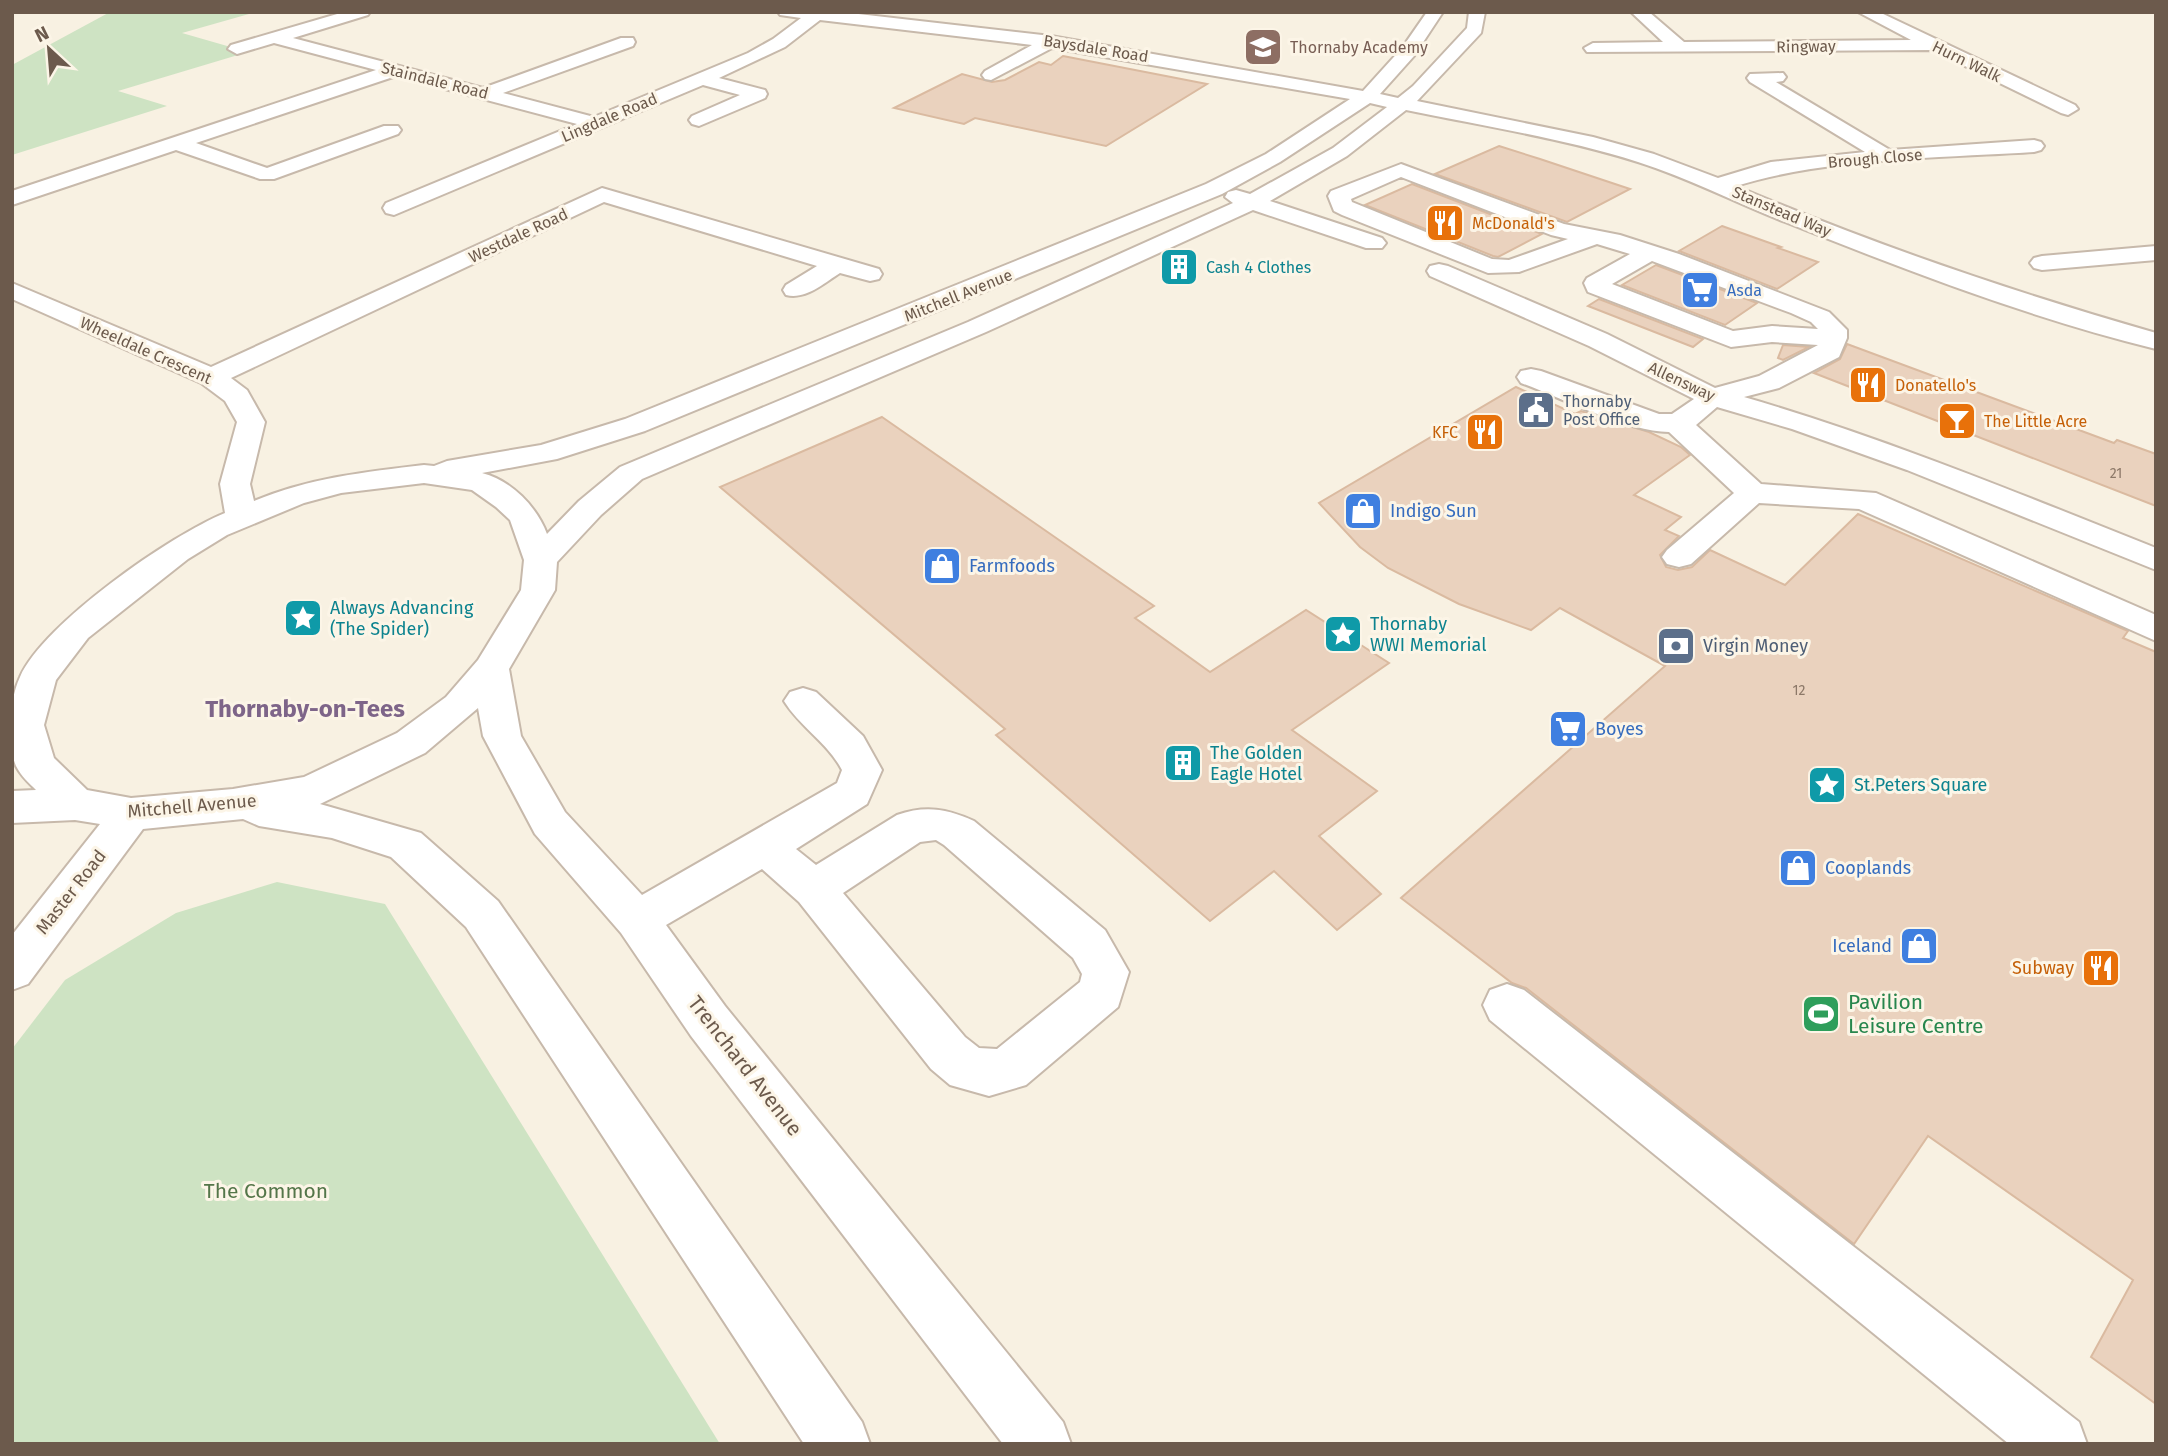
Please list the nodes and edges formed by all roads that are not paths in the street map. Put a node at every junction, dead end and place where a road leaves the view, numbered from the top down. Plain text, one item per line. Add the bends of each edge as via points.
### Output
1 (362, 12) edge
2 (786, 12) edge
3 (1435, 12) edge
4 (1477, 12) edge
5 (1639, 12) edge
6 (1866, 12) edge
7 (819, 14) edge
8 (274, 38) junction
9 (1051, 41) junction
10 (627, 42) dead end
11 (1933, 45) junction
12 (1679, 47) junction
13 (1593, 48) dead end
14 (237, 49) dead end
15 (395, 70) junction
16 (991, 75) dead end
17 (1777, 77) dead end
18 (701, 79) junction
19 (486, 93) junction
20 (1367, 97) junction
21 (1402, 104) junction
22 (2068, 110) dead end
23 (699, 120) dead end
24 (595, 123) junction
25 (391, 130) dead end
26 (176, 144) junction
27 (2034, 146) dead end
28 (1886, 156) junction
29 (1719, 184) junction
30 (1214, 189) junction
31 (12, 198) edge
32 (1251, 203) junction
33 (394, 208) dead end
34 (1595, 237) junction
35 (1650, 252) junction
36 (2156, 253) edge
37 (2042, 263) dead end
38 (837, 264) junction
39 (870, 274) dead end
40 (12, 290) edge
41 (794, 290) dead end
42 (1834, 338) junction
43 (2156, 341) edge
44 (211, 377) junction
45 (1531, 377) dead end
46 (1712, 397) junction
47 (1677, 423) junction
48 (424, 474) junction
49 (1752, 493) junction
50 (242, 517) junction
51 (1679, 557) dead end
52 (541, 560) junction
53 (2156, 560) edge
54 (2156, 629) edge
55 (75, 630) junction
56 (12, 666) edge
57 (491, 669) junction
58 (803, 701) dead end
59 (75, 804) junction
60 (233, 805) junction
61 (12, 807) edge
62 (131, 814) junction
63 (765, 847) junction
64 (814, 889) junction
65 (636, 920) junction
66 (12, 970) edge
67 (1507, 1005) dead end
68 (1030, 1439) edge
69 (840, 1444) edge
70 (2057, 1444) edge

1 - 8 street
2 - 7 street, Baysdale Road
3 - 20 street, Mitchell Avenue via 1408,52
4 - 21 street, Mitchell Avenue via 1475,29
5 - 12 street
6 - 11 street, Hurn Walk
7 - 9 street, Baysdale Road
7 - 18 street, Lingdale Road via 779,43
8 - 14 street
8 - 15 street, Staindale Road
9 - 16 street
9 - 20 street, Baysdale Road
10 - 19 street
11 - 12 street, Ringway
11 - 22 street, Hurn Walk
12 - 13 street, Ringway
15 - 19 street, Staindale Road
15 - 26 street via 350,91 329,92
17 - 28 street via 1756,78
18 - 23 street via 758,94
18 - 24 street, Lingdale Road
19 - 24 street, Staindale Road
20 - 21 street, Baysdale Road
20 - 30 street, Mitchell Avenue via 1273,158
21 - 29 street, Stanstead Way via 1575,138
21 - 32 street, Mitchell Avenue via 1340,152
24 - 33 street, Lingdale Road
25 - 26 street via 267,174
26 - 31 street
27 - 28 street, Brough Close
28 - 29 street, Brough Close via 1770,168
29 - 43 street, Stanstead Way via 1921,266
30 - 32 street, Allensway
30 - 48 street, Mitchell Avenue via 635,425 546,453
32 - 46 street, Allensway via 1370,242 1598,340
32 - 52 street, Mitchell Avenue via 977,327 631,472
34 - 34 street via 1559,230 1401,170 1339,196 1339,202 1350,210 1488,266 1511,267
34 - 35 street
35 - 42 street via 1811,313 1834,330
35 - 42 street via 1596,283 1597,287 1731,339 1772,334
36 - 37 street
38 - 39 street, Westdale Road
38 - 41 street
38 - 44 street, Westdale Road via 602,195
40 - 44 street, Wheeldale Crescent via 38,312
42 - 46 street via 1830,351 1805,366 1769,382
44 - 50 street, Wheeldale Crescent via 237,396 251,422 234,484
45 - 47 street via 1634,416
46 - 47 street
46 - 53 street, Allensway via 1951,467
47 - 49 street
48 - 50 street, Mitchell Avenue via 340,484 293,496
48 - 52 street, Mitchell Avenue via 481,482 507,500 525,517
49 - 51 street
49 - 54 street via 1865,500
50 - 55 street, Mitchell Avenue via 176,552
52 - 57 street, Mitchell Avenue via 538,590
55 - 56 street
55 - 59 street, Mitchell Avenue via 38,677 25,725 36,765
57 - 60 street, Mitchell Avenue via 459,706 411,743 312,791
57 - 65 street, Trenchard Avenue via 502,736 550,824
58 - 63 street via 849,746 862,770 853,793
59 - 61 street
59 - 62 street, Mitchell Avenue
60 - 62 street, Mitchell Avenue
60 - 69 street via 332,822 406,845 482,914
62 - 66 street, Master Road
63 - 64 street
63 - 65 street
64 - 64 street via 941,1044 967,1069 989,1073 1009,1069 1101,993 1106,972 1089,944 959,833 940,824 912,826
65 - 68 street, Trenchard Avenue
67 - 70 street

